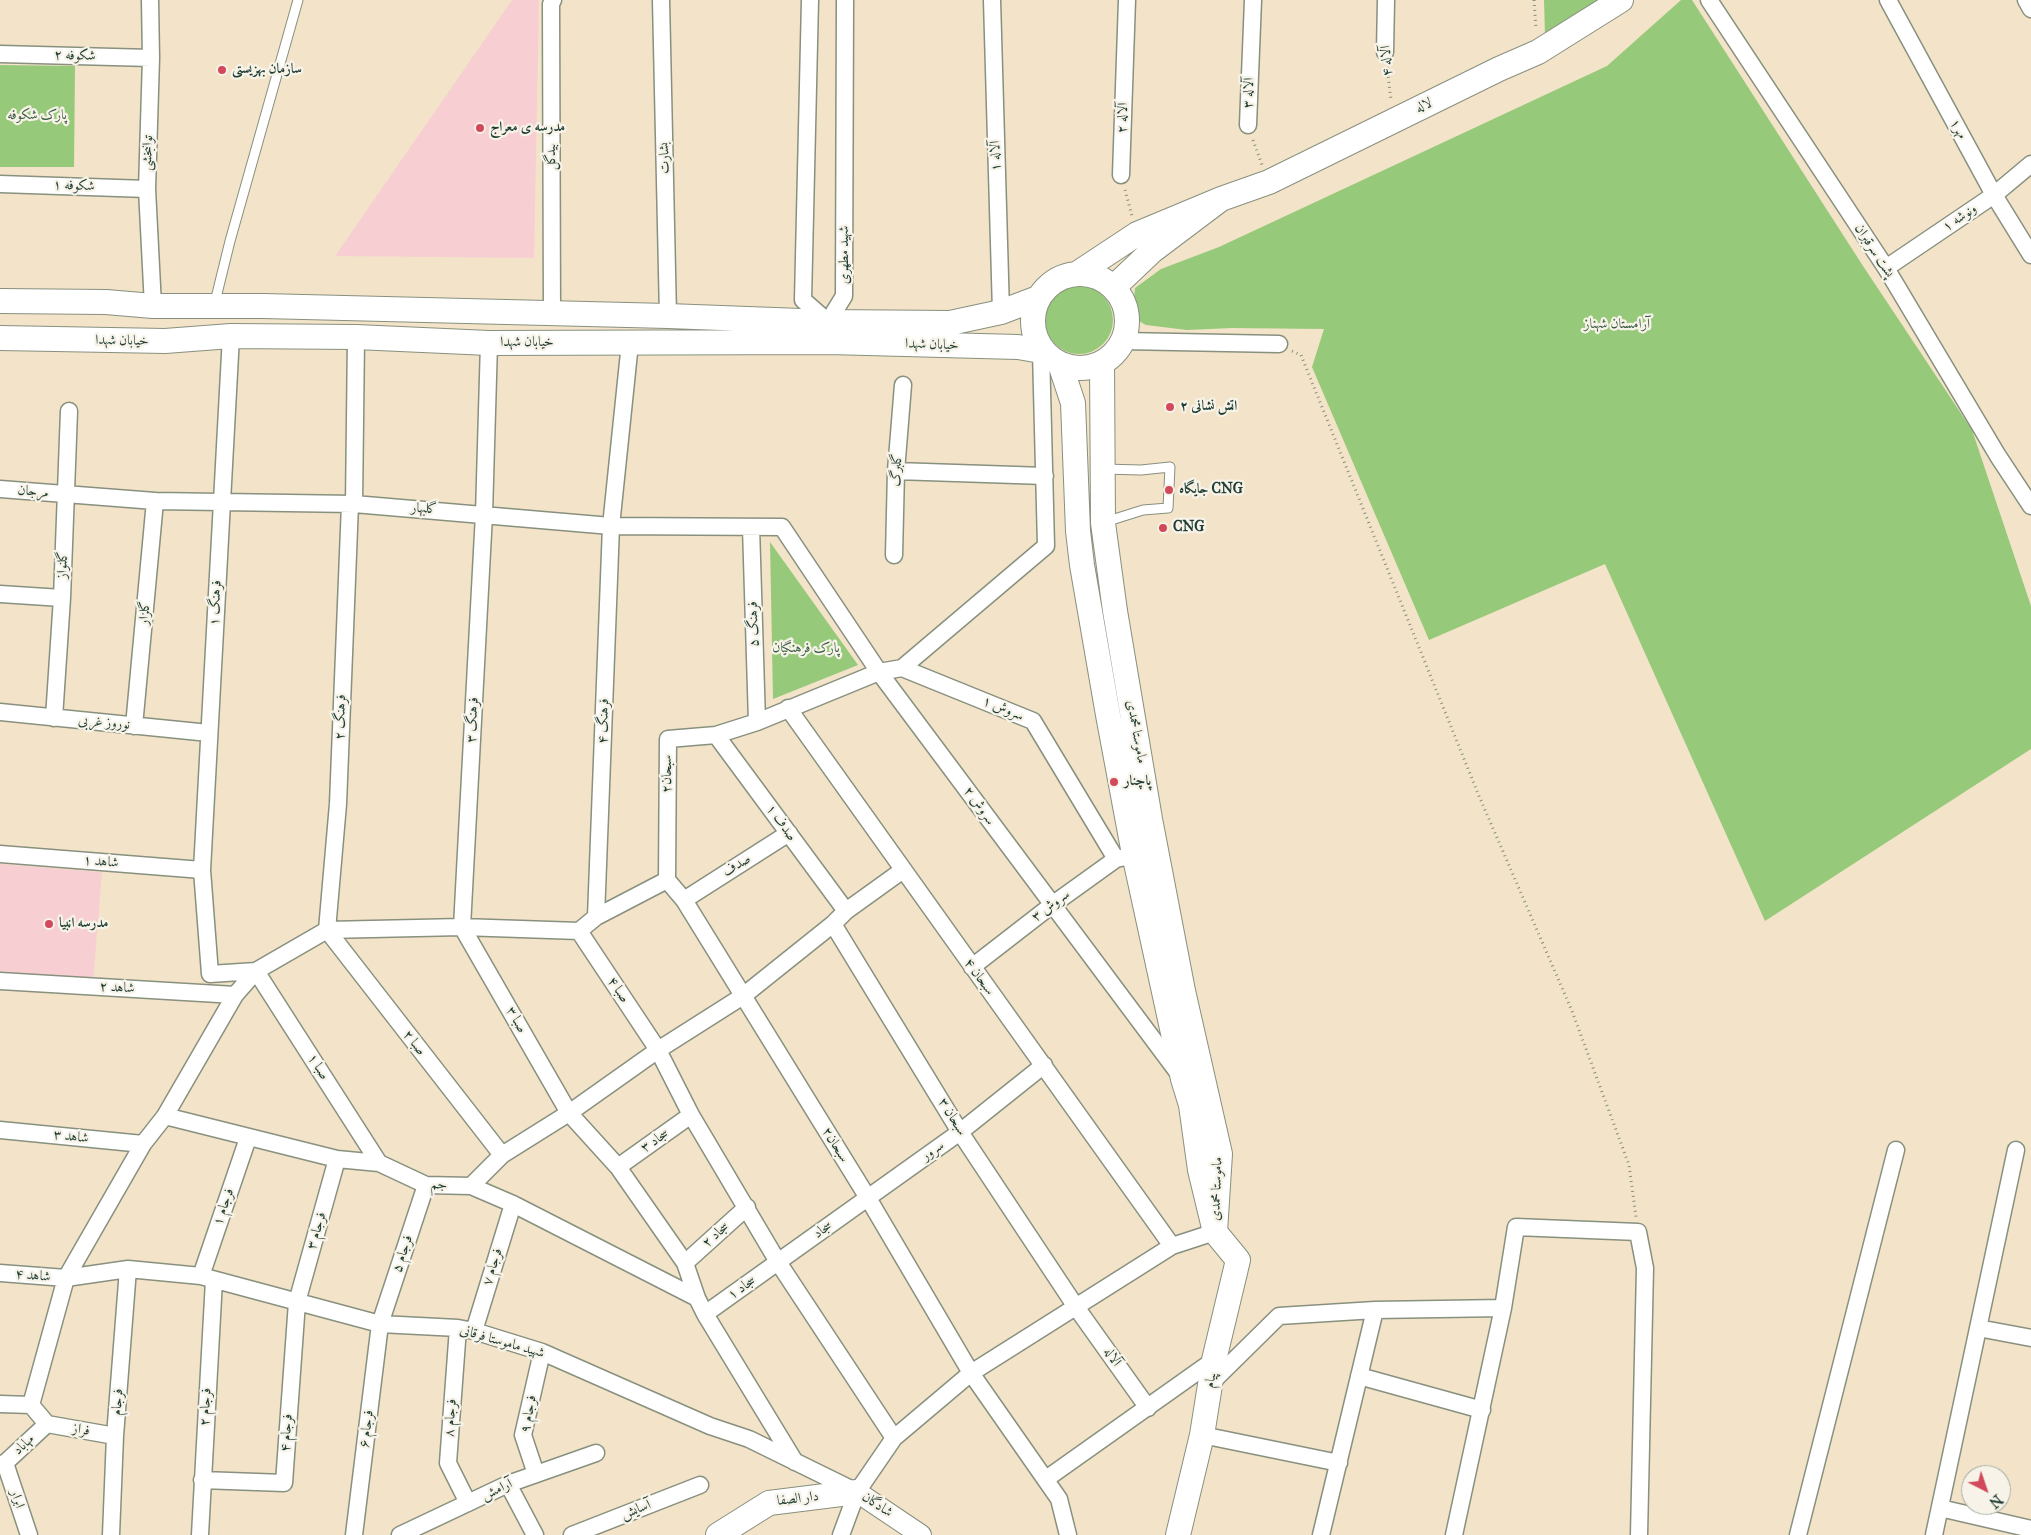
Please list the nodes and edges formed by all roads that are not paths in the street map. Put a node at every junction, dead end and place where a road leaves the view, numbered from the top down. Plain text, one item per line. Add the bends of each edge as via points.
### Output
1 (150, 0) edge
2 (298, 0) edge
3 (553, 0) edge
4 (661, 0) edge
5 (810, 0) edge
6 (845, 0) edge
7 (992, 0) edge
8 (1127, 0) edge
9 (1253, 0) edge
10 (1386, 0) edge
11 (1621, 0) edge
12 (1709, 0) edge
13 (1888, 0) edge
14 (2026, 0) edge
15 (2031, 9) edge
16 (1385, 52) road end
17 (0, 54) edge
18 (151, 58) junction
19 (1248, 125) road end
20 (2031, 164) edge
21 (1121, 175) road end
22 (0, 184) edge
23 (147, 189) junction
24 (1994, 195) junction
25 (1220, 199) junction
26 (2031, 255) edge
27 (1886, 268) junction
28 (1078, 273) junction
29 (1114, 287) junction
30 (1038, 298) junction
31 (0, 301) edge
32 (153, 306) junction
33 (214, 306) junction
34 (1001, 312) junction
35 (552, 314) junction
36 (668, 316) junction
37 (828, 332) junction
38 (231, 336) junction
39 (356, 337) junction
40 (0, 338) edge
41 (1123, 341) junction
42 (489, 343) junction
43 (630, 343) junction
44 (1279, 344) road end
45 (1051, 358) junction
46 (1102, 363) junction
47 (903, 385) dead end
48 (68, 411) dead end
49 (1101, 469) junction
50 (896, 471) junction
51 (1045, 476) junction
52 (0, 489) edge
53 (66, 494) junction
54 (155, 500) junction
55 (221, 501) junction
56 (352, 504) junction
57 (2031, 506) edge
58 (484, 514) junction
59 (1103, 523) junction
60 (611, 526) junction
61 (751, 527) junction
62 (782, 527) joint
63 (894, 555) dead end
64 (0, 594) edge
65 (62, 598) junction
66 (902, 668) junction
67 (880, 672) junction
68 (788, 708) junction
69 (0, 712) edge
70 (54, 718) junction
71 (757, 722) junction
72 (134, 726) junction
73 (209, 733) junction
74 (716, 735) junction
75 (789, 833) junction
76 (0, 854) edge
77 (1125, 857) junction
78 (202, 870) junction
79 (903, 870) junction
80 (668, 880) junction
81 (684, 900) junction
82 (1052, 905) junction
83 (846, 911) junction
84 (596, 917) junction
85 (833, 924) junction
86 (462, 927) junction
87 (327, 930) junction
88 (579, 930) junction
89 (972, 967) junction
90 (256, 971) junction
91 (0, 981) edge
92 (235, 995) junction
93 (743, 996) junction
94 (658, 1050) junction
95 (1044, 1065) junction
96 (1183, 1079) junction
97 (569, 1113) junction
98 (691, 1115) junction
99 (165, 1116) junction
100 (0, 1130) edge
101 (960, 1132) junction
102 (248, 1138) junction
103 (143, 1144) junction
104 (1896, 1150) dead end
105 (2016, 1150) dead end
106 (502, 1155) junction
107 (337, 1159) junction
108 (379, 1163) junction
109 (618, 1167) junction
110 (426, 1185) junction
111 (471, 1186) junction
112 (868, 1198) junction
113 (513, 1204) junction
114 (747, 1207) junction
115 (1215, 1232) junction
116 (1172, 1246) junction
117 (778, 1262) junction
118 (685, 1263) junction
119 (128, 1269) junction
120 (0, 1273) edge
121 (66, 1278) junction
122 (207, 1278) junction
123 (697, 1298) junction
124 (297, 1302) junction
125 (1076, 1307) junction
126 (1503, 1308) junction
127 (1375, 1310) junction
128 (705, 1314) junction
129 (380, 1324) junction
130 (1978, 1328) junction
131 (466, 1329) junction
132 (2031, 1338) edge
133 (542, 1352) junction
134 (1212, 1372) junction
135 (971, 1373) junction
136 (1359, 1376) junction
137 (0, 1404) edge
138 (31, 1405) junction
139 (1148, 1408) junction
140 (1482, 1410) junction
141 (47, 1424) junction
142 (1202, 1435) junction
143 (115, 1436) junction
144 (894, 1438) junction
145 (596, 1453) dead end
146 (795, 1462) junction
147 (1339, 1463) junction
148 (3, 1464) edge
149 (536, 1474) junction
150 (1046, 1479) junction
151 (202, 1480) junction
152 (508, 1484) junction
153 (700, 1485) dead end
154 (857, 1492) junction
155 (468, 1504) junction
156 (1940, 1508) junction
157 (2031, 1529) edge
158 (29, 1535) edge
159 (111, 1535) edge
160 (200, 1535) edge
161 (354, 1535) edge
162 (400, 1535) edge
163 (535, 1535) edge
164 (572, 1535) edge
165 (718, 1535) edge
166 (841, 1535) edge
167 (921, 1535) edge
168 (1068, 1535) edge
169 (1178, 1535) edge
170 (1321, 1535) edge
171 (1454, 1535) edge
172 (1639, 1535) edge
173 (1798, 1535) edge
174 (1934, 1535) edge

1 - 18 street, توانبخشی
2 - 33 lane
3 - 35 street, بیدگل
4 - 36 street, بشارت
5 - 37 street via 803,300
6 - 37 street, شهید مطهری via 844,296
7 - 34 street, آلاله ۱
8 - 21 street, آلاله ۲
9 - 19 street, آلاله ۳
10 - 16 street, آلاله ۴
11 - 25 main road, لاله via 1538,52 1269,182
12 - 27 street, پشت سرقبران
13 - 24 street, مهر۱
14 - 15 street
17 - 18 street, شکوفه ۲
18 - 23 street, توانبخشی
20 - 24 street, ونوشه ۱
22 - 23 street, شکوفه ۱
23 - 32 street, توانبخشی
24 - 26 street, مهر۱
24 - 27 street, ونوشه ۱
25 - 28 main road via 1137,234
25 - 29 main road via 1152,251
27 - 57 street, پشت سرقبران
28 - 29 main road via 1097,277
28 - 30 main road via 1048,285
29 - 41 main road via 1127,313
30 - 34 main road, خیابان شهدا
30 - 45 main road via 1032,320 1033,331 1043,351
31 - 32 main road, خیابان شهدا
32 - 33 main road, خیابان شهدا
33 - 35 main road, خیابان شهدا
34 - 37 main road, خیابان شهدا via 950,323
35 - 36 main road, خیابان شهدا
36 - 37 main road, خیابان شهدا
37 - 43 main road, خیابان شهدا
37 - 45 main road, خیابان شهدا via 1018,347
38 - 39 main road, خیابان شهدا
38 - 40 main road, خیابان شهدا via 165,341
38 - 55 street, فرهنگ ۱
39 - 42 main road, خیابان شهدا
39 - 56 street, فرهنگ ۲
41 - 44 street
41 - 46 main road
42 - 43 main road, خیابان شهدا
42 - 58 street, فرهنگ ۳
43 - 60 street, فرهنگ ۴
45 - 46 main road via 1074,368
45 - 51 street
45 - 77 main road, ماموستا محمدی via 1073,403 1078,531
46 - 49 main road, ماموستا محمدی
47 - 50 street, گلبرگ
48 - 53 street, گلنواز
49 - 59 main road, ماموستا محمدی
49 - 59 lane via 1170,467 1168,508 1143,510
50 - 51 street
50 - 63 street, گلبرگ
51 - 66 street via 1046,546
52 - 53 street, مرجان
53 - 54 street, گلبهار
53 - 65 street, گلنواز
54 - 55 street, گلبهار
54 - 72 street, گلزار
55 - 56 street, گلبهار
55 - 73 street, فرهنگ ۱
56 - 58 street, گلبهار
56 - 87 street, فرهنگ ۲ via 338,804
58 - 60 street, گلبهار
58 - 86 street, فرهنگ ۳
59 - 115 main road, ماموستا محمدی via 1150,819 1183,990 1220,1154
60 - 61 street, گلبهار
60 - 84 street, فرهنگ ۴
61 - 62 street, گلبهار
61 - 71 street, فرهنگ ۵
62 - 67 street, سروش ۲
64 - 65 street
65 - 70 street, گلنواز
66 - 67 street
66 - 77 street, سروش ۱ via 1033,721
67 - 68 street
67 - 82 street, سروش ۲
68 - 71 street
68 - 79 street, سبحان ۴
69 - 70 street, نوروز غربی
70 - 72 street, نوروز غربی
71 - 74 street
72 - 73 street, نوروز غربی
73 - 78 street, فرهنگ ۱
74 - 75 street, صدف ۱
74 - 80 street, سبحان۲ via 668,739
75 - 81 street, صدف
75 - 83 street, صدف ۱
76 - 78 street, شاهد ۱
77 - 82 street, سروش ۳
77 - 96 main road, ماموستا محمدی
78 - 90 street, فرهنگ ۱ via 210,974
79 - 83 street
79 - 89 street, سبحان ۴
80 - 81 street, سبحان۲
80 - 84 street
81 - 93 street, سبحان۲
82 - 89 street, سروش ۳
82 - 96 street, سروش ۲
83 - 85 street
84 - 88 street
85 - 93 street
85 - 101 street, سبحان ۳
86 - 87 street
86 - 88 street
86 - 97 street, صبا ۳
87 - 90 street
87 - 106 street, صبا ۲
88 - 94 street, صبا ۴
89 - 95 street, سبحان ۴
90 - 92 street
90 - 108 street, صبا ۱
91 - 92 street, شاهد ۲
92 - 99 street
93 - 94 street
93 - 112 street, سبحان۲
94 - 97 street
94 - 98 street, صبا ۴
95 - 101 street, سرور
95 - 116 street, سبحان ۴
96 - 115 main road, ماموستا محمدی via 1191,1105 1200,1170
97 - 106 street
97 - 109 street, صبا ۳
98 - 109 street, سجاد ۳
98 - 114 street, صبا ۴
99 - 102 street, جم
99 - 103 street
100 - 103 street, شاهد ۳
101 - 112 street, سرور
101 - 125 street, سبحان ۳
102 - 107 street, جم
102 - 122 street, فرجام ۱
103 - 121 street
104 - 173 street
105 - 130 street
106 - 111 street
107 - 108 street, جم
107 - 124 street, فرجام ۳
108 - 110 street, جم
109 - 118 street, صبا ۳
110 - 111 street, جم
110 - 129 street, فرجام ۵
111 - 113 street, جم
112 - 117 street, سجاد
112 - 135 street, سبحان۲
113 - 123 street, جم
113 - 131 street, فرجام ۷
114 - 117 street, صبا ۴
114 - 118 street, سجاد ۲
115 - 116 street
115 - 134 main road, پیام via 1238,1260
116 - 125 street
117 - 128 street, سجاد ۱
117 - 144 street, صبا ۴
118 - 123 street, صبا ۳
119 - 121 street, شهید ماموستا فرقانی
119 - 122 street, شهید ماموستا فرقانی
119 - 143 street, فرجام
120 - 121 street, شاهد ۴
121 - 138 street
122 - 124 street, شهید ماموستا فرقانی
122 - 151 street, فرجام ۲
123 - 128 street, صبا ۳
124 - 129 street, شهید ماموستا فرقانی
124 - 151 street, فرجام ۴ via 284,1482
125 - 135 street
125 - 139 street, آلاله
126 - 127 street
126 - 140 street
126 - 172 street via 1516,1227 1638,1232 1645,1268
127 - 134 street via 1279,1316
127 - 136 street
128 - 146 street, صبا ۳
129 - 131 street, شهید ماموستا فرقانی
129 - 161 street, فرجام ۶
130 - 132 street
130 - 156 street
131 - 133 street, شهید ماموستا فرقانی
131 - 155 street, فرجام ۸ via 448,1463
133 - 146 street, شهید ماموستا فرقانی via 710,1426 749,1439
133 - 149 street, فرجام ۹ via 523,1435
134 - 139 street
134 - 142 main road, پیام
135 - 144 street
135 - 150 street, سبحان۲
136 - 140 street
136 - 147 street
137 - 138 street
138 - 141 street
139 - 150 street
140 - 171 street
141 - 143 street, فراز
141 - 148 street, مهاباد
142 - 147 street
142 - 169 main road, پیام
143 - 159 street, فرجام
144 - 154 street
145 - 149 street, آرامش
146 - 154 street, شهید ماموستا فرقانی
147 - 170 street
148 - 158 street, ابرار
149 - 152 street, آرامش
150 - 168 street, سبحان۲ via 1059,1499
151 - 160 street, فرجام ۲
152 - 155 street, آرامش
152 - 163 street
153 - 164 street, آسایش
154 - 165 main road, دار الصفا via 769,1503
154 - 166 street
154 - 167 street, شادگان
155 - 162 street, آرامش
156 - 157 street
156 - 174 street

